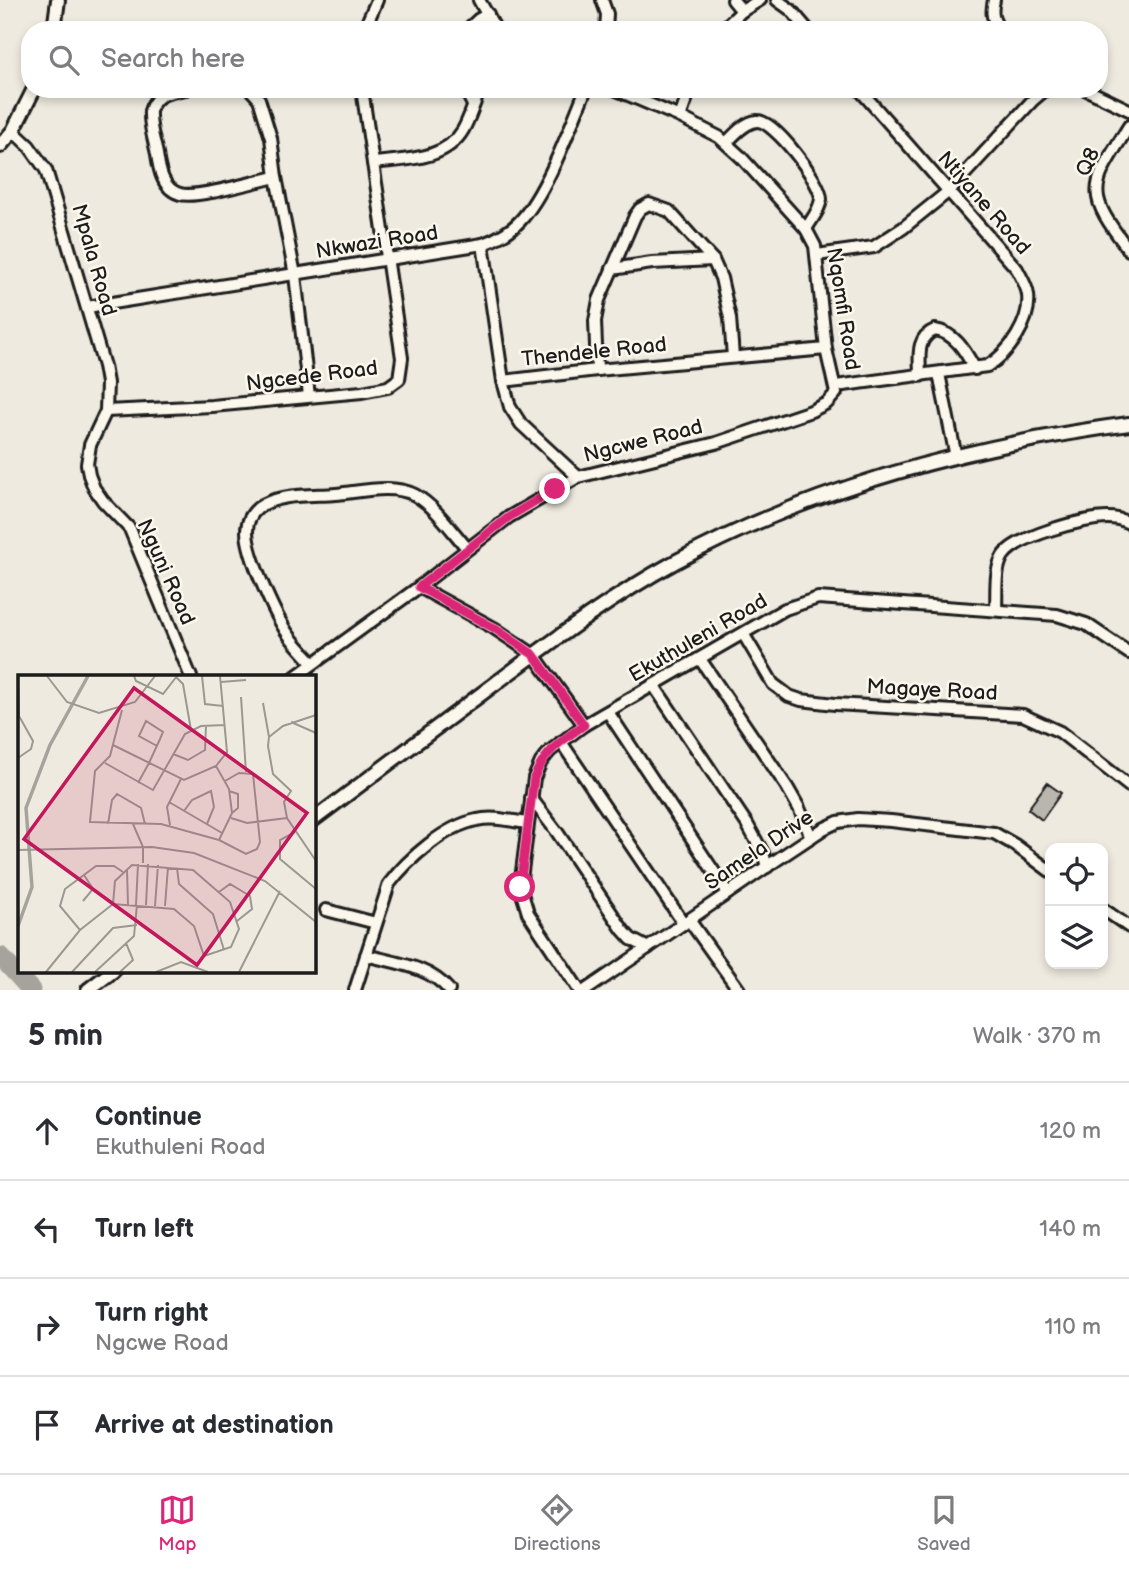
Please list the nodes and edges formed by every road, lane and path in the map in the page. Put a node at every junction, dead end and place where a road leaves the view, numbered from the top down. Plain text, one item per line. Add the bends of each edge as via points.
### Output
1 (58, 0) edge
2 (479, 0) edge
3 (602, 0) edge
4 (733, 0) edge
5 (760, 0) edge
6 (777, 0) edge
7 (994, 0) edge
8 (372, 2) edge
9 (742, 11) junction
10 (488, 14) junction
11 (55, 21) edge
12 (367, 21) edge
13 (477, 21) edge
14 (492, 21) edge
15 (607, 21) edge
16 (731, 21) edge
17 (800, 21) edge
18 (994, 21) edge
19 (30, 98) edge
20 (159, 98) edge
21 (256, 98) edge
22 (363, 98) edge
23 (470, 98) edge
24 (476, 98) edge
25 (582, 98) edge
26 (635, 98) edge
27 (687, 98) edge
28 (867, 98) edge
29 (1036, 98) edge
30 (1104, 98) edge
31 (473, 105) junction
32 (1129, 110) edge
33 (680, 117) junction
34 (1129, 126) edge
35 (13, 131) junction
36 (726, 143) junction
37 (0, 146) edge
38 (373, 163) junction
39 (276, 177) junction
40 (949, 191) junction
41 (806, 229) junction
42 (483, 244) junction
43 (1129, 250) edge
44 (817, 255) junction
45 (387, 259) junction
46 (713, 260) junction
47 (612, 269) junction
48 (295, 275) junction
49 (87, 307) junction
50 (826, 349) junction
51 (1002, 356) joint
52 (733, 357) junction
53 (975, 369) junction
54 (597, 370) junction
55 (939, 374) junction
56 (920, 376) junction
57 (503, 381) junction
58 (836, 386) junction
59 (309, 396) junction
60 (106, 411) junction
61 (1129, 424) edge
62 (956, 457) junction
63 (578, 477) junction
64 (1129, 523) edge
65 (467, 548) junction
66 (419, 587) junction
67 (996, 609) junction
68 (744, 635) junction
69 (1129, 653) edge
70 (534, 655) junction
71 (700, 659) junction
72 (313, 663) junction
73 (190, 675) edge
74 (298, 675) edge
75 (654, 685) junction
76 (608, 712) junction
77 (584, 725) junction
78 (561, 742) junction
79 (1129, 786) edge
80 (531, 798) junction
81 (315, 819) edge
82 (527, 822) junction
83 (811, 837) junction
84 (766, 867) junction
85 (1045, 867) edge
86 (729, 893) junction
87 (326, 910) dead end
88 (1108, 912) edge
89 (687, 922) junction
90 (376, 923) junction
91 (1129, 927) edge
92 (648, 948) junction
93 (366, 955) junction
94 (112, 972) edge
95 (88, 990) edge
96 (355, 990) edge
97 (449, 990) edge
98 (579, 990) edge
99 (586, 990) edge
100 (739, 990) edge

1 - 11 street
2 - 10 street
3 - 15 street
4 - 9 street
5 - 9 street
6 - 17 street
7 - 18 street
8 - 12 street
9 - 16 street
10 - 13 street
10 - 14 street
19 - 35 street
20 - 39 street via 150,111 160,170 173,190 194,195
21 - 39 street via 271,138
22 - 38 street
23 - 31 street
24 - 31 street
25 - 42 street, Nkwazi Road via 535,200 520,221
26 - 33 street, Nqomfi Road
27 - 33 street
28 - 40 street, Ntiyane Road
29 - 40 street
30 - 32 street
31 - 38 street via 463,130 441,152
33 - 36 street, Nqomfi Road
34 - 43 street, Q8 via 1103,168 1096,196
35 - 37 street
35 - 49 street, Mpala Road via 46,170
36 - 41 street, Nqomfi Road
36 - 41 street via 755,121 773,129 808,171 821,197
38 - 45 street
39 - 48 street
40 - 44 street via 874,247
40 - 51 street, Ntiyane Road via 1017,269 1027,291 1019,332
41 - 44 street, Nqomfi Road
42 - 45 street, Nkwazi Road
42 - 57 street, Thendele Road
44 - 50 street, Nqomfi Road
45 - 48 street, Nkwazi Road
45 - 59 street, Ngcede Road via 402,358 399,379 378,390
46 - 47 street
46 - 47 street via 669,211 649,204 635,216
46 - 52 street via 730,318
47 - 54 street via 595,321
48 - 49 street, Nkwazi Road
48 - 59 street
49 - 60 street, Mpala Road via 107,383
50 - 52 street, Thendele Road
50 - 58 street, Nqomfi Road
51 - 53 street, Nqomfi Road
52 - 54 street, Thendele Road
53 - 55 street, Nqomfi Road
53 - 56 street via 958,343 943,331 935,331 920,342
54 - 57 street, Thendele Road
55 - 56 street, Nqomfi Road
55 - 62 street
56 - 58 street, Nqomfi Road
57 - 63 street via 510,407 521,424
58 - 63 street, Ngcwe Road via 827,403 799,416 716,443
59 - 60 street, Ngcede Road
60 - 73 street, Nguni Road via 90,445 89,475 103,501 130,528
61 - 62 street
62 - 70 street via 838,492 722,539 628,590
63 - 65 street, Ngcwe Road
64 - 67 street via 1093,520 1020,541 1003,557 998,570
65 - 66 street, Ngcwe Road
65 - 72 street via 427,504 404,491 286,498 258,508 248,524 250,547 275,611
66 - 70 street
66 - 72 street, Ngcwe Road
67 - 68 street, Ekuthuleni Road via 818,598 785,609
67 - 69 street, Ekuthuleni Road via 1074,619
68 - 71 street, Ekuthuleni Road
68 - 79 street, Magaye Road via 773,684 801,700 1023,715 1060,732
70 - 77 street
70 - 81 street
71 - 75 street, Ekuthuleni Road
71 - 83 street via 787,787
72 - 74 street, Ngcwe Road
75 - 76 street, Ekuthuleni Road
75 - 84 street via 759,843
76 - 77 street, Ekuthuleni Road
76 - 86 street
77 - 78 street, Ekuthuleni Road
78 - 80 street, Ekuthuleni Road via 541,762
78 - 89 street
80 - 82 street, Ekuthuleni Road
80 - 92 street via 623,930
82 - 90 street via 478,820 418,853 389,884
82 - 98 street, Ekuthuleni Road via 520,871 523,900
83 - 84 street, Samela Drive
83 - 85 street, Samela Drive via 838,822 859,819 979,830 995,833
84 - 86 street, Samela Drive
86 - 89 street, Samela Drive
87 - 90 street
88 - 91 street
89 - 92 street, Samela Drive
89 - 100 street
90 - 93 street
92 - 99 street, Samela Drive
93 - 96 street
93 - 97 street via 425,971
94 - 95 street

